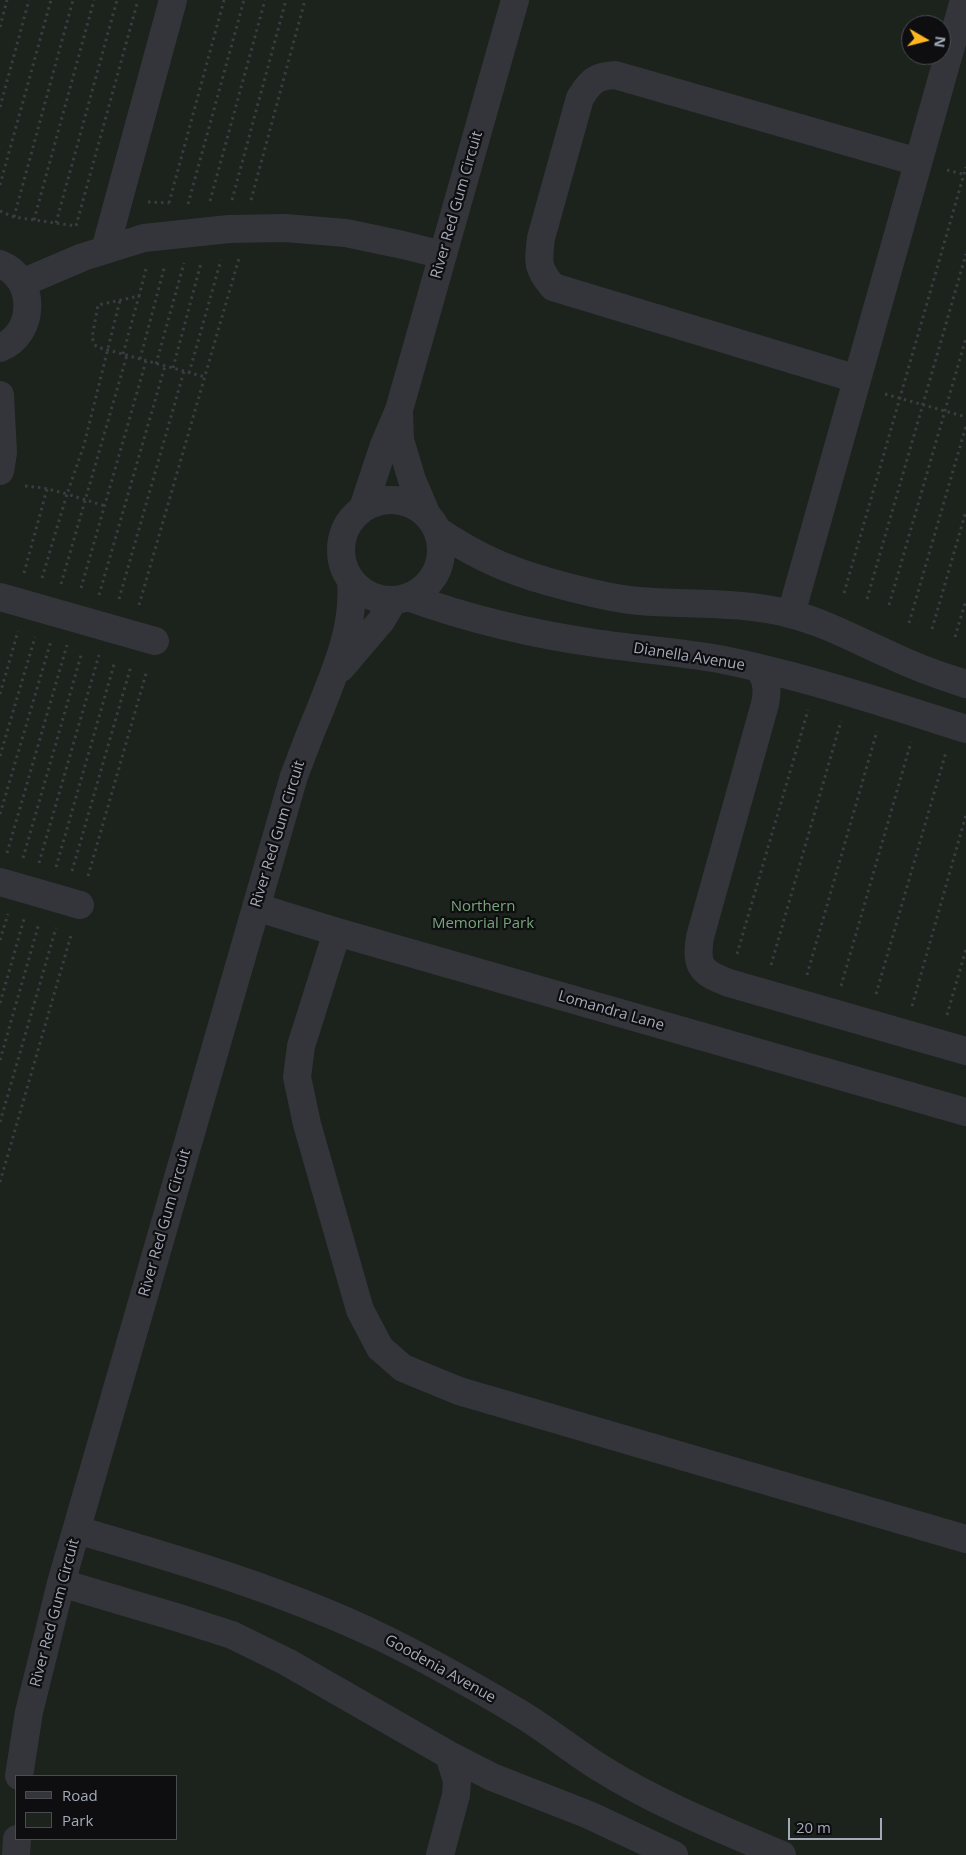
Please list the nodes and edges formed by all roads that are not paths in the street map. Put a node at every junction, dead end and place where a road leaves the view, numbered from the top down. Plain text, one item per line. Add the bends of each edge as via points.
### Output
1 (173, 0) edge
2 (516, 0) edge
3 (964, 0) edge
4 (918, 162) junction
5 (105, 250) junction
6 (443, 255) junction
7 (0, 264) edge
8 (22, 283) junction
9 (0, 348) edge
10 (856, 382) junction
11 (0, 395) edge
12 (399, 410) junction
13 (10, 479) edge
14 (363, 508) junction
15 (432, 522) junction
16 (351, 581) junction
17 (0, 597) edge
18 (401, 599) junction
19 (791, 614) junction
20 (155, 641) road end
21 (759, 668) junction
22 (333, 676) junction
23 (966, 684) edge
24 (960, 727) edge
25 (20, 883) edge
26 (80, 905) road end
27 (256, 907) junction
28 (337, 932) junction
29 (966, 1051) edge
30 (966, 1112) edge
31 (77, 1530) junction
32 (966, 1539) edge
33 (61, 1583) junction
34 (449, 1754) junction
35 (19, 1775) edge
36 (17, 1840) edge
37 (16, 1855) edge
38 (440, 1855) edge
39 (674, 1855) edge
40 (782, 1855) edge

1 - 5 lane
2 - 6 lane, River Red Gum Circuit
3 - 4 lane
4 - 10 lane
4 - 10 lane via 615,75 602,76 589,83 577,108 541,238 541,273 553,287
5 - 6 lane via 144,238 208,227 285,228 346,233
5 - 8 lane
6 - 12 lane, River Red Gum Circuit
7 - 8 lane
8 - 9 lane via 27,296 25,324 17,337
10 - 19 lane
11 - 13 lane via 2,454
12 - 14 lane
12 - 15 lane via 400,440 412,480
14 - 15 lane via 379,501 396,500 414,505
14 - 16 lane via 350,520 342,536 344,568
15 - 18 lane via 442,546 440,564 422,590
15 - 19 lane via 462,547 506,569 598,595 637,601 726,605
16 - 18 lane via 377,599
16 - 22 lane, River Red Gum Circuit via 353,598 349,631
17 - 20 lane via 77,608
18 - 21 lane, Dianella Avenue via 537,633 718,659
18 - 22 lane
19 - 23 lane
21 - 24 lane, Dianella Avenue
21 - 29 lane via 768,692 700,937 698,960 702,968 710,976 729,983
22 - 27 lane, River Red Gum Circuit via 294,776
25 - 26 lane
27 - 28 lane, Lomandra Lane
27 - 31 lane, River Red Gum Circuit
28 - 30 lane, Lomandra Lane
28 - 32 lane via 301,1046 297,1077 306,1124 360,1310 380,1348 403,1368 459,1391
31 - 33 lane, River Red Gum Circuit
31 - 40 lane, Goodenia Avenue via 210,1570 332,1615 383,1638 521,1714 637,1789
33 - 34 lane via 232,1636 288,1662
33 - 35 lane, River Red Gum Circuit via 29,1712
34 - 38 lane via 456,1780 456,1795
34 - 39 lane via 492,1777 580,1811
36 - 37 lane

